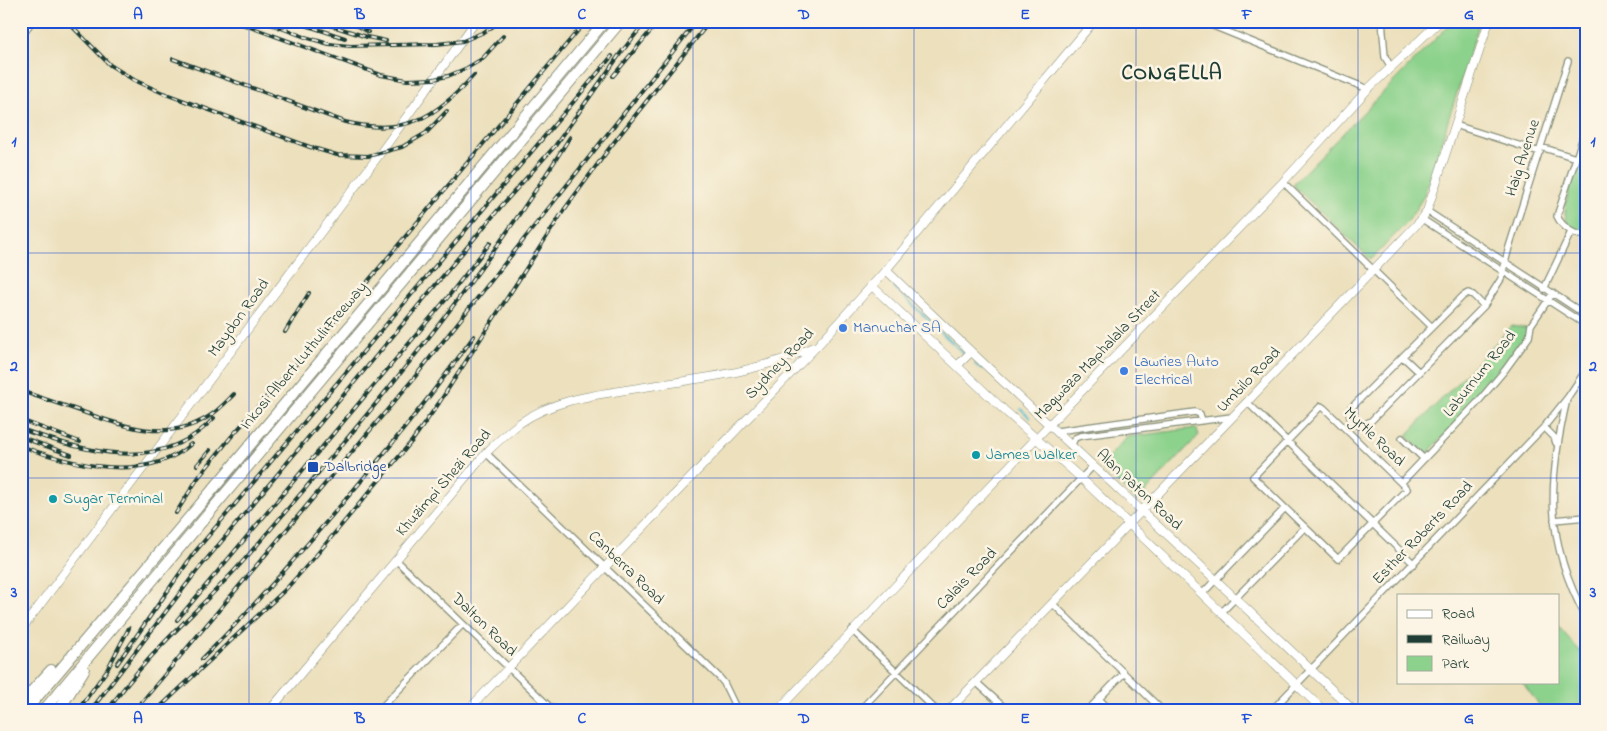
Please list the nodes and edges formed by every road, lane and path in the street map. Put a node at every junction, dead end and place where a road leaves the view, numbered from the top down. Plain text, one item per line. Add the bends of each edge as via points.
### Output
1 (32, 21) edge
2 (476, 21) edge
3 (604, 21) edge
4 (622, 21) edge
5 (1094, 21) edge
6 (1201, 21) edge
7 (1382, 21) edge
8 (1440, 21) edge
9 (1489, 21) edge
10 (21, 37) edge
11 (1568, 61) dead end
12 (1392, 67) junction
13 (1368, 89) junction
14 (1455, 125) junction
15 (1586, 128) edge
16 (1541, 150) junction
17 (1576, 158) junction
18 (1283, 182) junction
19 (1427, 211) junction
20 (1422, 219) junction
21 (1571, 232) junction
22 (1462, 234) junction
23 (1586, 236) edge
24 (1457, 241) junction
25 (1505, 262) junction
26 (886, 270) junction
27 (1373, 270) junction
28 (1503, 271) junction
29 (871, 286) junction
30 (1545, 288) junction
31 (1553, 293) junction
32 (1541, 295) junction
33 (1548, 300) junction
34 (1484, 306) junction
35 (1586, 315) edge
36 (1586, 325) edge
37 (1432, 328) junction
38 (818, 345) junction
39 (970, 352) junction
40 (1403, 357) junction
41 (958, 366) junction
42 (1586, 370) edge
43 (1419, 372) junction
44 (1568, 396) junction
45 (1247, 402) junction
46 (1232, 417) junction
47 (1146, 420) junction
48 (1202, 421) junction
49 (1131, 422) junction
50 (1049, 425) junction
51 (1544, 427) junction
52 (1147, 428) junction
53 (1132, 430) junction
54 (1057, 431) junction
55 (1402, 438) dead end
56 (1036, 439) junction
57 (1287, 441) junction
58 (1071, 446) junction
59 (1557, 446) junction
60 (486, 453) junction
61 (1424, 459) junction
62 (1093, 466) junction
63 (1081, 478) junction
64 (1402, 482) junction
65 (1284, 509) junction
66 (1142, 510) junction
67 (1586, 517) edge
68 (1554, 520) junction
69 (1128, 524) junction
70 (1372, 524) junction
71 (1304, 528) junction
72 (396, 560) junction
73 (1414, 564) junction
74 (605, 566) junction
75 (1215, 580) junction
76 (1202, 594) junction
77 (1236, 599) junction
78 (1052, 603) junction
79 (1222, 613) junction
80 (1586, 617) edge
81 (98, 624) junction
82 (463, 624) junction
83 (21, 630) edge
84 (852, 630) junction
85 (92, 653) junction
86 (509, 667) junction
87 (1311, 670) junction
88 (897, 672) junction
89 (1124, 673) junction
90 (976, 682) junction
91 (1297, 685) junction
92 (1099, 699) junction
93 (21, 702) edge
94 (276, 702) junction
95 (26, 710) edge
96 (44, 710) edge
97 (59, 710) edge
98 (270, 710) edge
99 (284, 710) edge
100 (379, 710) edge
101 (468, 710) edge
102 (553, 710) edge
103 (737, 710) edge
104 (778, 710) edge
105 (860, 710) edge
106 (936, 710) edge
107 (949, 710) edge
108 (1007, 710) edge
109 (1088, 710) edge
110 (1110, 710) edge
111 (1162, 710) edge
112 (1272, 710) edge
113 (1323, 710) edge
114 (1353, 710) edge

1 - 10 street
2 - 83 street, Maydon Road
3 - 81 highway, Inkosi Albert Luthuli Freeway
4 - 85 highway, Inkosi Albert Luthuli Freeway
5 - 26 street, Sydney Road
6 - 13 street
7 - 12 street via 1384,57
8 - 12 street, Magwaza Maphalala Street
9 - 14 street, Umbilo Road
11 - 16 street, Haig Avenue
12 - 13 street, Magwaza Maphalala Street
13 - 18 street, Magwaza Maphalala Street
14 - 16 street
14 - 19 street, Umbilo Road
15 - 17 street
16 - 17 street
16 - 25 street, Haig Avenue
17 - 21 street via 1558,216
18 - 27 street
18 - 50 street, Magwaza Maphalala Street
19 - 20 street, Umbilo Road
19 - 22 street
20 - 24 street
20 - 27 street, Umbilo Road
21 - 23 street
21 - 30 street
22 - 24 street
22 - 25 street
24 - 28 street
25 - 28 street, Haig Avenue
25 - 30 street
26 - 29 street, Sydney Road
26 - 39 street, Alan Paton Road
27 - 37 street
27 - 45 street, Umbilo Road
28 - 32 street
28 - 34 street, Haig Avenue via 1499,284
29 - 38 street, Sydney Road
29 - 41 street, Alan Paton Road
30 - 31 street
30 - 32 street
31 - 33 street, Laburnum Road
31 - 35 street
32 - 33 street
33 - 36 street
33 - 61 street, Laburnum Road via 1531,325 1529,337 1505,370
34 - 37 street via 1473,295 1465,294
34 - 43 street, Haig Avenue
37 - 40 street
38 - 60 street, Khuzimpi Shezi Road via 784,360 745,371 566,402 521,422
38 - 74 street, Sydney Road
39 - 41 street
39 - 50 street, Alan Paton Road
40 - 43 street
40 - 43 street, Haig Avenue via 1351,408 1349,417 1354,424 1361,426 1371,421
41 - 56 street, Alan Paton Road
42 - 44 street, Esther Roberts Road
44 - 51 street, Esther Roberts Road
44 - 59 street
45 - 46 street, Umbilo Road
45 - 57 street
46 - 48 street
46 - 66 street, Umbilo Road
47 - 48 street via 1197,412
47 - 49 street
47 - 52 street
48 - 52 street
49 - 53 street
49 - 54 street
50 - 54 street, Alan Paton Road
50 - 56 street, Magwaza Maphalala Street
51 - 59 street via 1554,437
51 - 73 street, Esther Roberts Road
52 - 53 street
53 - 58 street via 1080,436
54 - 58 street, Alan Paton Road
55 - 61 street
56 - 63 street, Alan Paton Road
56 - 84 street, Magwaza Maphalala Street
57 - 64 street, Myrtle Road via 1322,406
57 - 65 street, Myrtle Road via 1253,477
57 - 70 street
58 - 62 street, Alan Paton Road
59 - 68 street via 1553,480
60 - 72 street, Khuzimpi Shezi Road
60 - 74 street, Canberra Road
61 - 64 street, Laburnum Road
62 - 63 street, Calais Road
62 - 66 street, Alan Paton Road
63 - 69 street, Alan Paton Road
63 - 88 street, Calais Road
64 - 70 street, Myrtle Road via 1406,490
65 - 71 street, Myrtle Road
65 - 75 street
66 - 69 street, Umbilo Road
66 - 75 street, Alan Paton Road
67 - 68 street
68 - 80 street via 1564,568
69 - 76 street, Alan Paton Road
69 - 78 street, Umbilo Road
70 - 71 street, Myrtle Road via 1338,559
70 - 73 street
71 - 77 street
72 - 82 street, Dalton Road
72 - 94 street, Khuzimpi Shezi Road
73 - 87 street, Esther Roberts Road
74 - 86 street, Sydney Road
74 - 103 street, Canberra Road via 719,677
75 - 76 street
75 - 77 street, Alan Paton Road
76 - 79 street, Alan Paton Road
77 - 79 street
77 - 87 street, Alan Paton Road
78 - 89 street
78 - 90 street, Umbilo Road
79 - 91 street, Alan Paton Road
81 - 93 highway
81 - 95 highway, Inkosi Albert Luthuli Freeway
82 - 86 street, Dalton Road
82 - 100 street
84 - 88 street
84 - 104 street, Magwaza Maphalala Street
85 - 96 highway, Inkosi Albert Luthuli Freeway
85 - 97 highway
86 - 101 street, Sydney Road
86 - 102 street, Dalton Road
87 - 91 street, Esther Roberts Road
87 - 114 street, Alan Paton Road
88 - 105 street, Calais Road
88 - 106 street
89 - 92 street
89 - 111 street
90 - 107 street, Umbilo Road
90 - 108 street
91 - 112 street, Esther Roberts Road
91 - 113 street, Alan Paton Road
92 - 109 street
92 - 110 street
94 - 98 street, Khuzimpi Shezi Road
94 - 99 street

